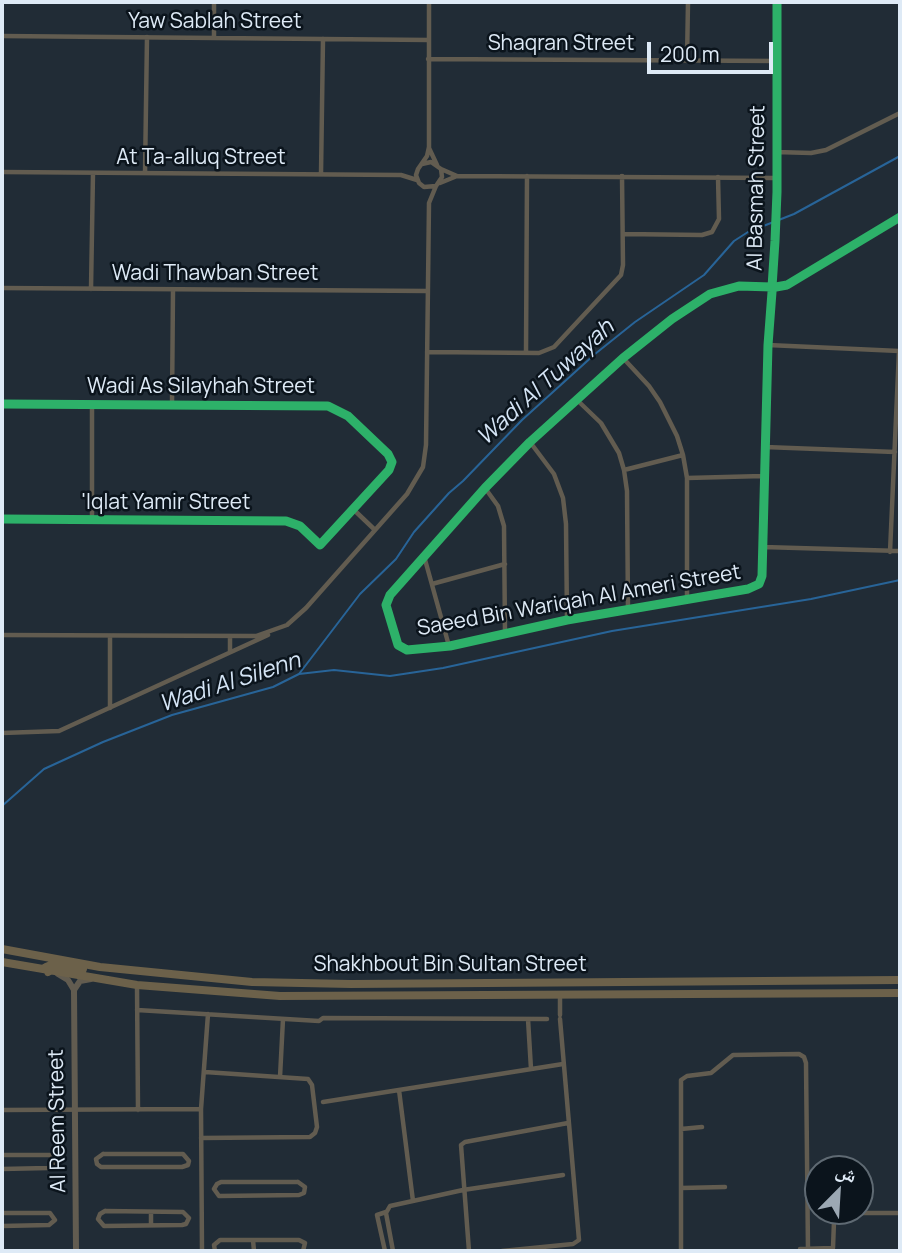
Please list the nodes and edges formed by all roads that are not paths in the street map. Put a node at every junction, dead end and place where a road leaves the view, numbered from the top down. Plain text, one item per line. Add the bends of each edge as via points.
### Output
1 (214, 2) edge
2 (429, 2) edge
3 (688, 2) edge
4 (777, 2) edge
5 (2, 36) edge
6 (147, 37) junction
7 (214, 38) junction
8 (323, 39) junction
9 (429, 40) junction
10 (428, 59) junction
11 (687, 61) junction
12 (777, 61) junction
13 (900, 113) edge
14 (429, 147) junction
15 (776, 152) junction
16 (421, 166) junction
17 (439, 167) junction
18 (2, 172) edge
19 (93, 173) junction
20 (145, 173) junction
21 (321, 174) junction
22 (401, 175) junction
23 (457, 176) junction
24 (527, 176) junction
25 (622, 176) junction
26 (718, 177) junction
27 (775, 178) junction
28 (419, 182) junction
29 (437, 185) junction
30 (429, 202) junction
31 (900, 217) edge
32 (623, 234) junction
33 (772, 287) junction
34 (2, 288) edge
35 (91, 289) junction
36 (173, 290) junction
37 (428, 291) junction
38 (768, 345) junction
39 (900, 351) edge
40 (427, 352) junction
41 (526, 353) junction
42 (623, 358) junction
43 (576, 399) junction
44 (2, 404) edge
45 (92, 405) junction
46 (172, 405) junction
47 (530, 442) junction
48 (765, 446) junction
49 (895, 452) junction
50 (683, 455) junction
51 (624, 470) junction
52 (763, 476) junction
53 (687, 478) junction
54 (485, 488) junction
55 (353, 509) junction
56 (2, 519) edge
57 (92, 520) junction
58 (375, 530) junction
59 (320, 545) joint
60 (763, 547) junction
61 (900, 551) edge
62 (890, 552) junction
63 (424, 555) junction
64 (506, 564) junction
65 (432, 584) junction
66 (759, 584) joint
67 (687, 599) junction
68 (628, 610) junction
69 (567, 620) junction
70 (274, 631) junction
71 (505, 633) junction
72 (2, 635) edge
73 (110, 637) junction
74 (230, 637) junction
75 (450, 646) junction
76 (230, 652) junction
77 (108, 697) junction
78 (120, 704) junction
79 (110, 708) junction
80 (2, 733) edge
81 (2, 949) edge
82 (2, 962) edge
83 (100, 967) junction
84 (51, 972) junction
85 (92, 979) junction
86 (900, 980) edge
87 (138, 985) junction
88 (74, 990) junction
89 (900, 993) edge
90 (560, 995) junction
91 (137, 1010) junction
92 (208, 1014) junction
93 (283, 1019) junction
94 (528, 1019) junction
95 (547, 1019) dead end
96 (563, 1065) junction
97 (531, 1069) junction
98 (205, 1072) junction
99 (280, 1077) junction
100 (399, 1090) junction
101 (323, 1102) dead end
102 (201, 1109) junction
103 (2, 1110) edge
104 (76, 1110) junction
105 (138, 1110) junction
106 (568, 1123) junction
107 (702, 1127) dead end
108 (681, 1129) junction
109 (201, 1138) junction
110 (150, 1154) junction
111 (2, 1155) edge
112 (201, 1160) junction
113 (190, 1161) junction
114 (150, 1167) junction
115 (2, 1169) edge
116 (563, 1175) dead end
117 (251, 1182) junction
118 (725, 1187) dead end
119 (681, 1188) junction
120 (201, 1189) junction
121 (214, 1189) junction
122 (463, 1190) junction
123 (251, 1196) junction
124 (413, 1201) junction
125 (151, 1212) junction
126 (386, 1212) junction
127 (2, 1213) edge
128 (900, 1213) edge
129 (201, 1218) junction
130 (189, 1219) junction
131 (151, 1225) junction
132 (2, 1226) edge
133 (253, 1240) junction
134 (202, 1249) edge
135 (214, 1249) edge
136 (834, 1249) edge
137 (800, 1250) dead end
138 (808, 1250) edge
139 (76, 1251) edge
140 (254, 1251) edge
141 (303, 1251) edge
142 (385, 1251) edge
143 (393, 1251) edge
144 (469, 1251) edge
145 (502, 1251) edge
146 (681, 1251) edge

1 - 7 street
2 - 9 street
3 - 11 street
4 - 12 street, Al Basmah Street
5 - 6 street, Yaw Sablah Street
6 - 7 street, Yaw Sablah Street
6 - 20 street
7 - 8 street, Yaw Sablah Street
8 - 9 street, Yaw Sablah Street
8 - 21 street
9 - 10 street
10 - 11 street, Shaqran Street
10 - 14 street
11 - 12 street, Shaqran Street
12 - 15 street, Al Basmah Street
13 - 15 street via 826,150
14 - 16 street
14 - 17 street
15 - 27 street, Al Basmah Street
16 - 17 street via 431,162
16 - 22 street, At Ta-alluq Street
16 - 28 street
17 - 23 street
17 - 29 street via 442,177
18 - 19 street, At Ta-alluq Street
19 - 20 street, At Ta-alluq Street
19 - 35 street
20 - 21 street, At Ta-alluq Street
21 - 22 street, At Ta-alluq Street
22 - 28 street, At Ta-alluq Street
23 - 24 street
23 - 29 street
24 - 25 street
24 - 41 street
25 - 26 street
25 - 32 street
26 - 27 street
26 - 32 street via 719,219 712,232
27 - 33 street, Al Basmah Street
28 - 29 street via 430,188
28 - 30 street
29 - 30 street
30 - 37 street
31 - 33 street, Saeed Bin Wariqah Al Ameri Street via 792,283
32 - 41 street via 623,269 617,280 551,349
33 - 38 street, Al Basmah Street
33 - 42 street, Saeed Bin Wariqah Al Ameri Street via 739,286 710,294
34 - 35 street, Wadi Thawban Street
35 - 36 street, Wadi Thawban Street
36 - 37 street, Wadi Thawban Street
36 - 46 street
37 - 40 street
38 - 39 street
38 - 48 street, Al Basmah Street
39 - 49 street
40 - 41 street
40 - 58 street via 422,467 412,487
42 - 43 street, Saeed Bin Wariqah Al Ameri Street
42 - 50 street via 660,402
43 - 47 street, Saeed Bin Wariqah Al Ameri Street
43 - 51 street via 601,423
44 - 45 street, Wadi As Silayhah Street
45 - 46 street, Wadi As Silayhah Street
45 - 57 street
46 - 55 street, Wadi As Silayhah Street via 321,405 343,412 392,462
47 - 54 street, Saeed Bin Wariqah Al Ameri Street
47 - 69 street via 554,474 563,498
48 - 49 street
48 - 52 street, Al Basmah Street
49 - 62 street
50 - 51 street
50 - 53 street
51 - 68 street
52 - 53 street
52 - 60 street, Al Basmah Street
53 - 67 street
54 - 63 street, Saeed Bin Wariqah Al Ameri Street
54 - 64 street via 501,516
55 - 58 street
55 - 59 street, Wadi As Silayhah Street
56 - 57 street, 'Iqlat Yamir Street
57 - 59 street, 'Iqlat Yamir Street via 286,521 300,526
58 - 70 street via 306,608
60 - 62 street
60 - 66 street, Al Basmah Street
61 - 62 street
63 - 65 street
63 - 75 street, Saeed Bin Wariqah Al Ameri Street via 388,598 387,609 404,650
64 - 65 street
64 - 71 street
65 - 75 street
66 - 67 street, Saeed Bin Wariqah Al Ameri Street
67 - 68 street, Saeed Bin Wariqah Al Ameri Street
68 - 69 street, Saeed Bin Wariqah Al Ameri Street
69 - 71 street, Saeed Bin Wariqah Al Ameri Street
70 - 74 street
70 - 76 street
71 - 75 street, Saeed Bin Wariqah Al Ameri Street
72 - 73 street
73 - 74 street
73 - 77 street
74 - 76 street
76 - 78 street
77 - 78 street
77 - 79 street
78 - 79 street
79 - 80 street via 59,732
81 - 83 main road, Shakhbout Bin Sultan Street
82 - 84 main road, Shakhbout Bin Sultan Street
83 - 84 main road via 49,965 46,969
83 - 86 main road, Shakhbout Bin Sultan Street via 299,984
84 - 85 main road, Shakhbout Bin Sultan Street
84 - 88 street via 68,980
85 - 87 main road, Shakhbout Bin Sultan Street
85 - 88 street via 83,980
87 - 90 main road, Shakhbout Bin Sultan Street via 280,996
87 - 91 street
88 - 104 street, Al Reem Street
89 - 90 main road, Shakhbout Bin Sultan Street
90 - 96 street
91 - 92 street
91 - 105 street
92 - 93 street
92 - 98 street
93 - 94 street
93 - 99 street
94 - 95 street
94 - 97 street
96 - 97 street
96 - 106 street
97 - 100 street
98 - 99 street
98 - 102 street
99 - 109 street via 311,1082 314,1135
100 - 101 street
100 - 124 street
102 - 105 street
102 - 109 street
103 - 104 street
104 - 105 street
104 - 139 street, Al Reem Street
106 - 122 street via 464,1143 459,1149
106 - 145 street via 579,1240
107 - 108 street
108 - 119 street
108 - 138 street via 684,1077 707,1074 733,1055 804,1057
109 - 112 street
110 - 113 street via 183,1154
110 - 114 street
110 - 114 street via 101,1154 96,1161 101,1167
111 - 115 street via 50,1155 55,1162 48,1168
112 - 113 street
112 - 120 street
113 - 114 street via 184,1167
116 - 122 street
117 - 121 street via 218,1183
117 - 123 street
117 - 123 street via 300,1182 305,1189 299,1195
118 - 119 street
119 - 146 street
120 - 121 street
120 - 129 street
121 - 123 street via 219,1196
122 - 124 street
122 - 144 street
124 - 126 street via 390,1206
125 - 130 street via 183,1212
125 - 131 street
125 - 131 street via 105,1211 97,1219 104,1226
126 - 142 street via 377,1215
126 - 143 street
127 - 132 street via 50,1213 55,1220 51,1225
128 - 136 street via 840,1213 834,1221
129 - 130 street
129 - 134 street
130 - 131 street via 184,1225
133 - 135 street via 218,1240
133 - 140 street
133 - 141 street via 301,1240
134 - 135 street
136 - 138 street
137 - 138 street

